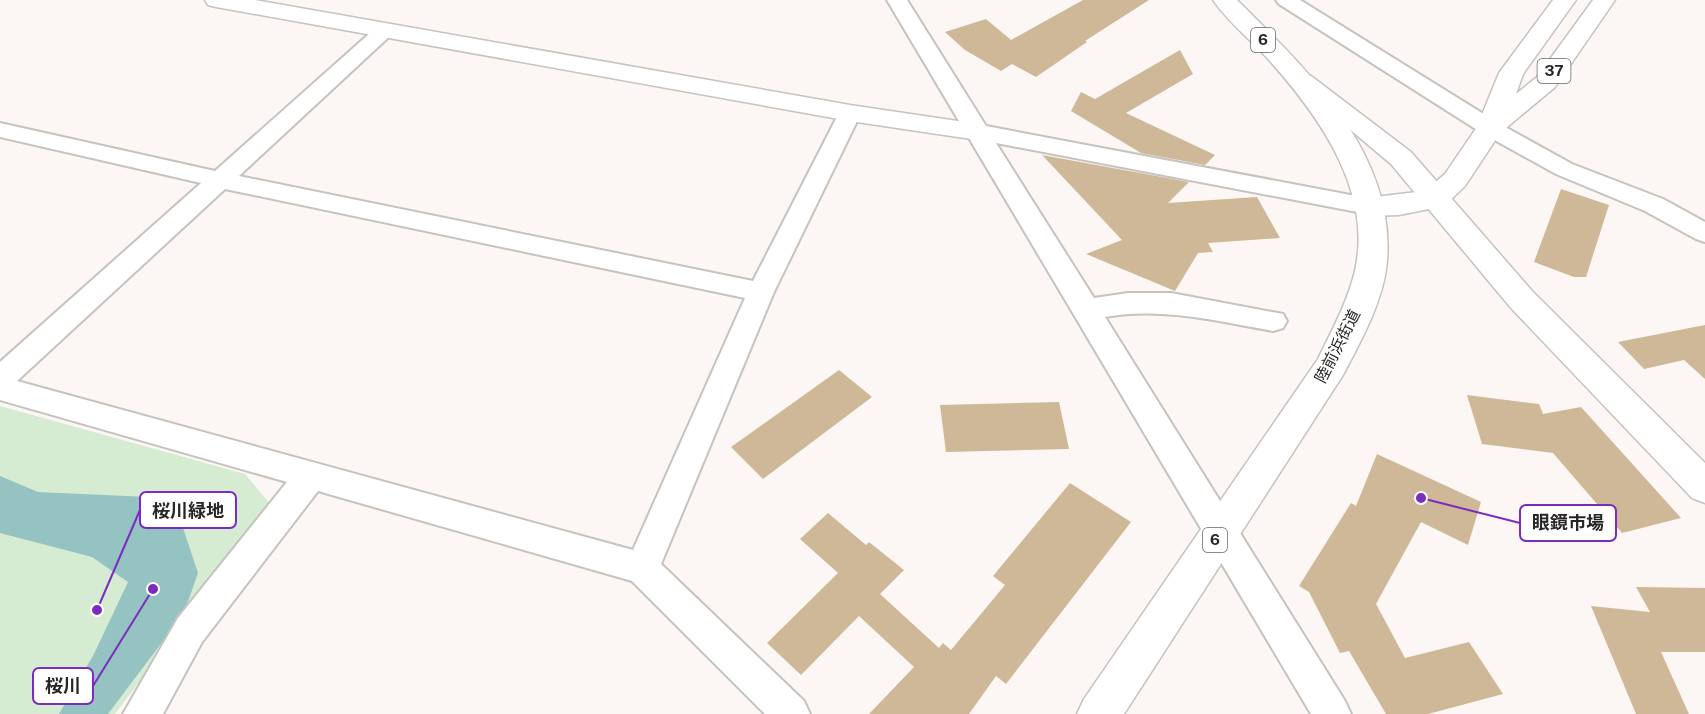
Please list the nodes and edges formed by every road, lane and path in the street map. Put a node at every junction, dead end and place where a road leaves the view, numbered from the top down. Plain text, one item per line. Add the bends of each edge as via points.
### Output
1 (221, 0) edge
2 (897, 0) edge
3 (1224, 0) edge
4 (1286, 0) edge
5 (1565, 0) edge
6 (1604, 0) edge
7 (385, 30) junction
8 (1302, 81) junction
9 (850, 113) junction
10 (1490, 128) junction
11 (0, 130) edge
12 (978, 132) junction
13 (221, 180) junction
14 (1434, 199) junction
15 (1368, 206) junction
16 (1705, 232) edge
17 (761, 292) junction
18 (1085, 310) junction
19 (1273, 321) dead end
20 (0, 379) edge
21 (0, 388) edge
22 (312, 476) junction
23 (1705, 487) edge
24 (1220, 533) junction
25 (642, 568) junction
26 (142, 714) edge
27 (791, 714) edge
28 (1099, 714) edge
29 (1332, 714) edge

1 - 7 main road
2 - 12 street
3 - 8 main road, 陸前浜街道 / 6
4 - 10 street via 1316,10
5 - 10 main road, 37 via 1511,73
6 - 10 main road, 37 via 1546,82
7 - 9 main road
7 - 13 street
8 - 14 main road via 1401,158
8 - 15 main road, 陸前浜街道 / 6 via 1345,143
9 - 12 main road
9 - 17 street
10 - 14 main road, 37 via 1455,180
10 - 16 street via 1564,169 1654,205
11 - 13 street
12 - 15 street
12 - 18 street
13 - 17 street
13 - 20 street
14 - 15 main road
14 - 23 main road via 1522,300
15 - 24 main road, 陸前浜街道 / 6 via 1372,258 1354,316 1331,366
17 - 25 street
18 - 19 street via 1128,303 1171,303
18 - 24 street
21 - 22 street
22 - 25 street
22 - 26 street via 190,630
24 - 28 main road, 陸前浜街道 / 6
24 - 29 street
25 - 27 street

